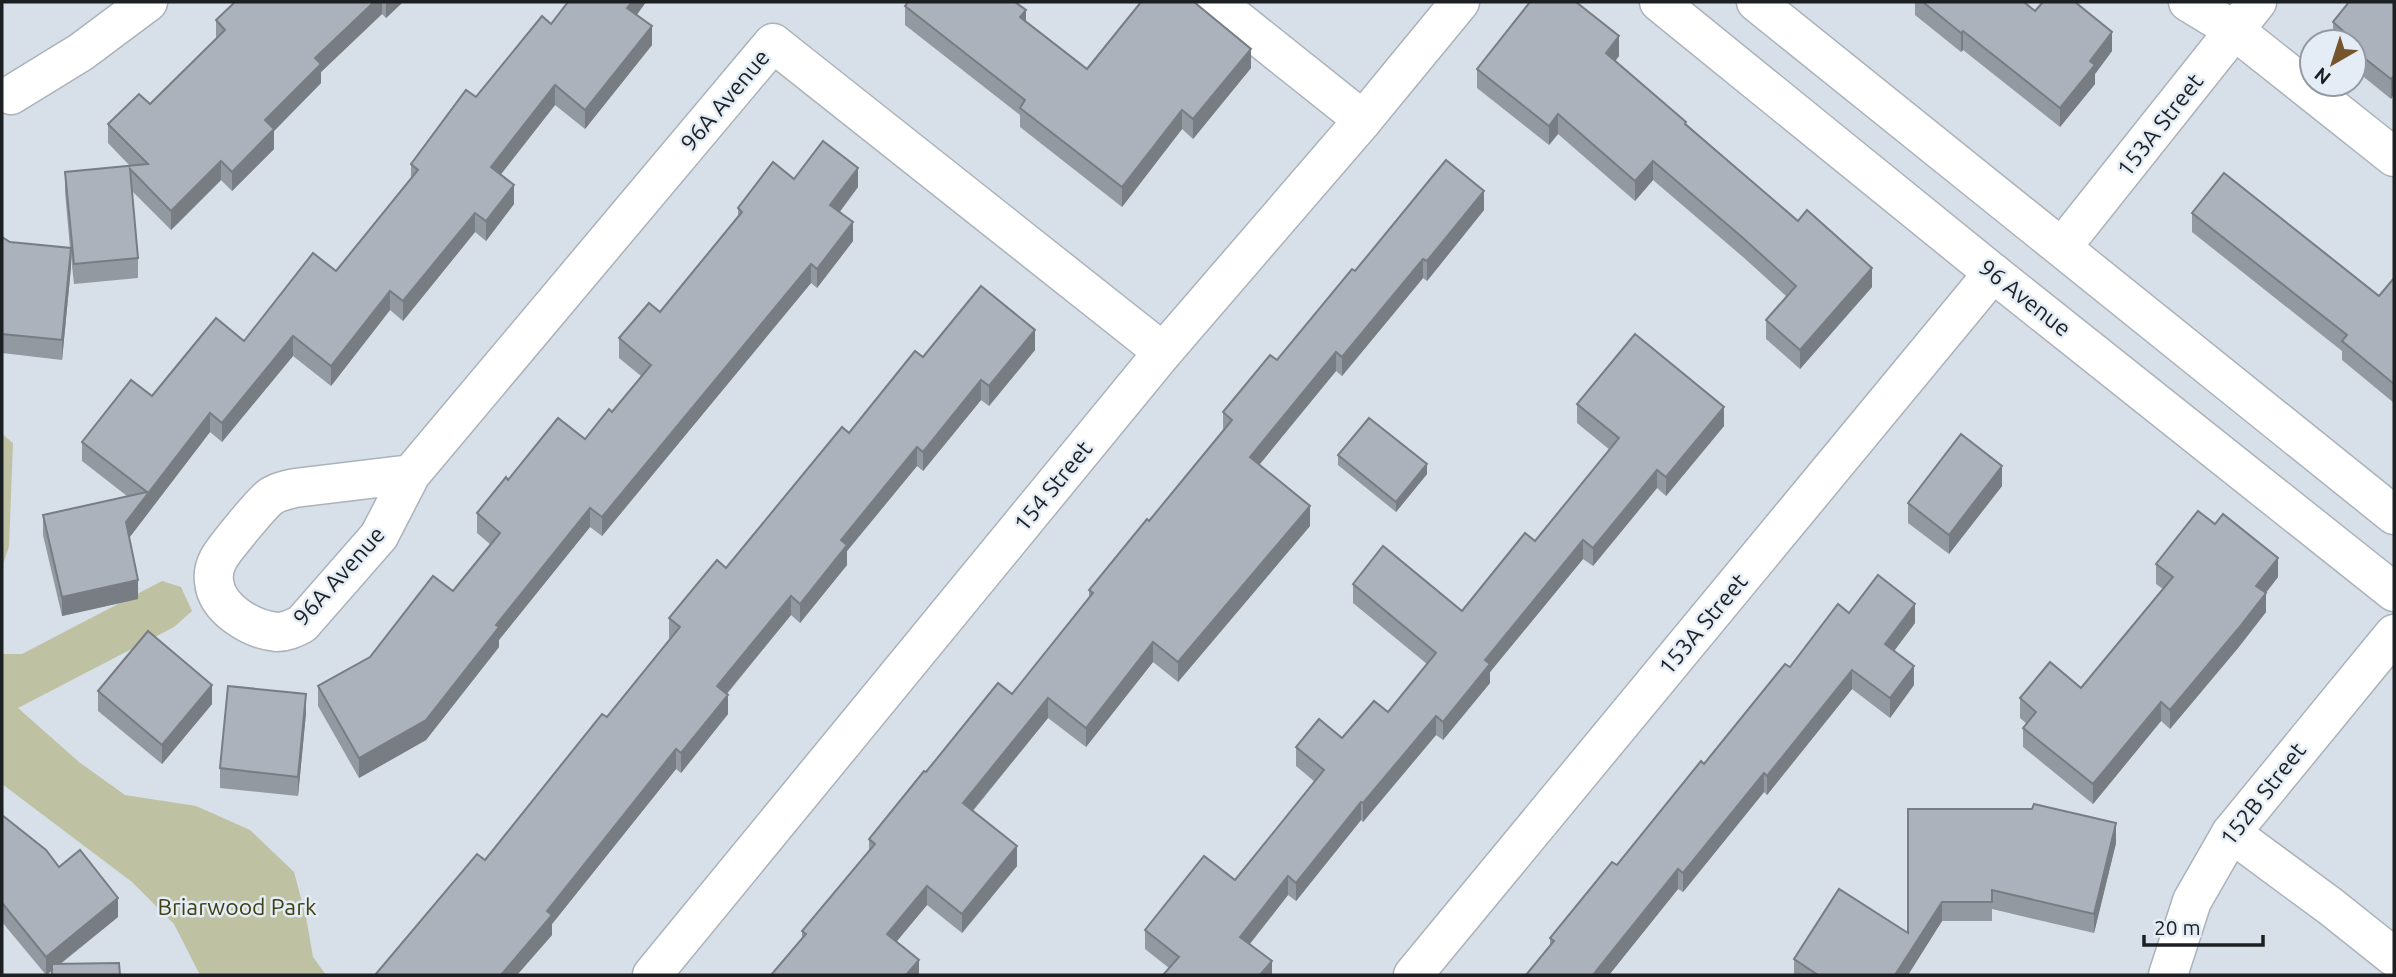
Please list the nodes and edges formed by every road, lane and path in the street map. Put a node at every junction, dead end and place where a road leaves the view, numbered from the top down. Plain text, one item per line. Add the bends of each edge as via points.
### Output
1 (148, 2) edge
2 (1215, 2) edge
3 (1460, 2) edge
4 (1658, 2) edge
5 (1756, 2) edge
6 (2188, 2) edge
7 (2245, 16) edge
8 (11, 95) dead end
9 (1363, 120) junction
10 (2394, 157) edge
11 (2062, 247) junction
12 (1993, 273) junction
13 (1163, 352) junction
14 (411, 474) junction
15 (2394, 515) edge
16 (2394, 592) edge
17 (2394, 634) edge
18 (2231, 833) junction
19 (2394, 957) edge
20 (652, 975) edge
21 (1413, 975) edge
22 (2168, 975) edge

1 - 8 street via 81,52
2 - 9 street
3 - 9 street, 154 Street
4 - 12 street, 96 Avenue
5 - 11 street
6 - 7 street
7 - 10 street
7 - 11 street, 153A Street
9 - 13 street, 154 Street
11 - 15 street
12 - 16 street, 96 Avenue
12 - 21 street, 153A Street
13 - 14 street, 96A Avenue via 773,43
13 - 20 street, 154 Street
14 - 14 street, 96A Avenue via 379,536 302,624 290,631 258,628 239,617 218,594 214,584 218,559 270,497 295,488
17 - 18 street, 152B Street
18 - 19 street
18 - 22 street, 152B Street via 2192,901

